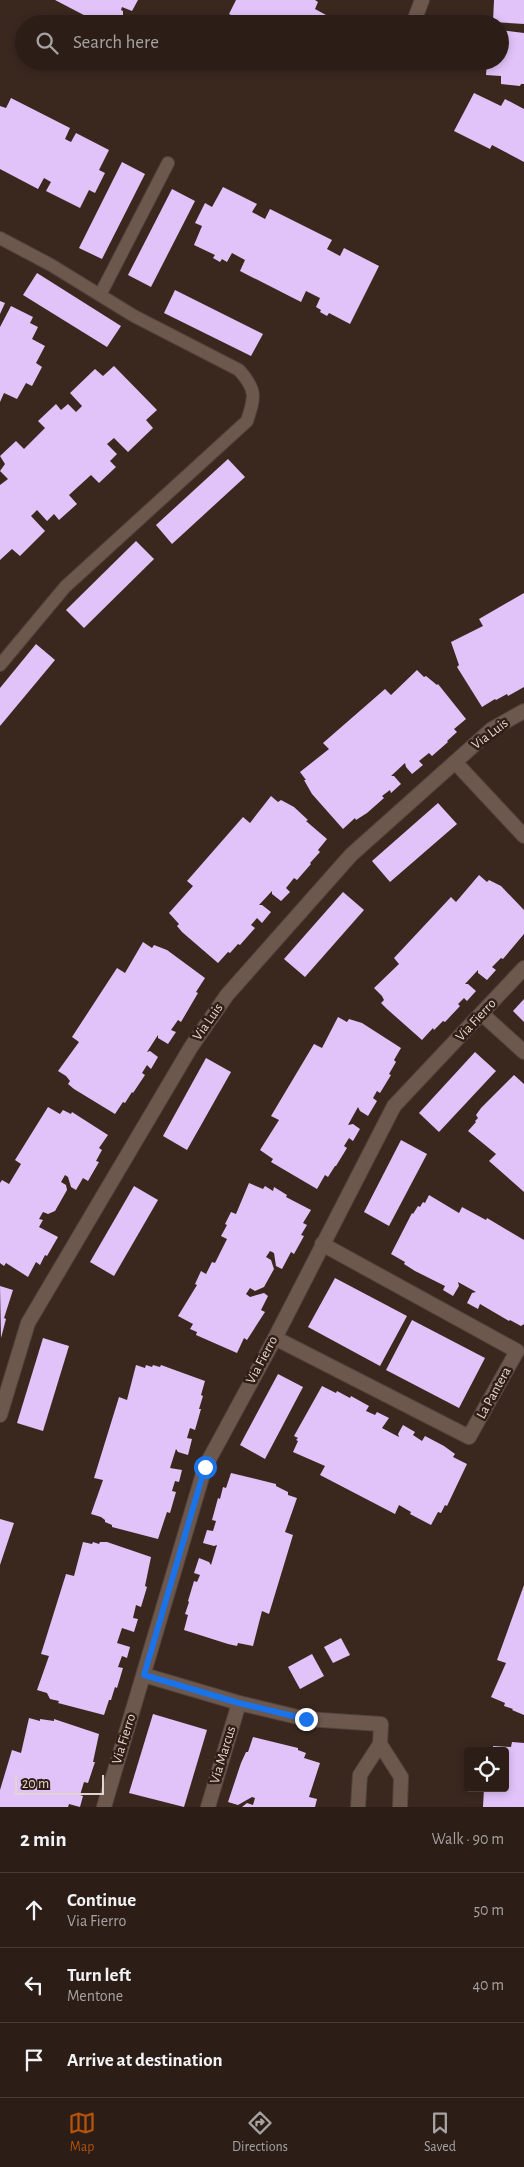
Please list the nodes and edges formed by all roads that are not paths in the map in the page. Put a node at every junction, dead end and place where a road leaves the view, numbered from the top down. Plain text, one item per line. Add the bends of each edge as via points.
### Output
1 (422, 0) edge
2 (416, 15) edge
3 (168, 163) dead end
4 (0, 238) edge
5 (100, 295) junction
6 (0, 665) edge
7 (524, 711) edge
8 (455, 762) junction
9 (524, 836) edge
10 (524, 968) edge
11 (482, 1014) junction
12 (524, 1052) edge
13 (322, 1244) junction
14 (275, 1338) junction
15 (0, 1415) edge
16 (144, 1675) junction
17 (239, 1703) junction
18 (380, 1744) junction
19 (104, 1807) edge
20 (208, 1807) edge
21 (358, 1807) edge
22 (400, 1807) edge

1 - 2 street
3 - 5 lane
4 - 5 lane
5 - 6 lane via 239,370 251,383 254,398 247,421 66,587
7 - 8 street, Via Luis via 492,729
8 - 9 street
8 - 15 street, Via Luis via 351,855 226,995 190,1047 28,1323
10 - 11 street, Via Fierro
11 - 12 street
11 - 13 street, Via Fierro via 394,1106
13 - 14 street, Via Fierro
13 - 14 street, La Pantera via 516,1351 469,1437
14 - 16 street, Via Fierro via 205,1467
16 - 17 street
16 - 19 street, Via Fierro
17 - 18 street via 306,1719 380,1724
17 - 20 street, Via Marcus
18 - 21 street via 360,1775
18 - 22 street via 401,1777

